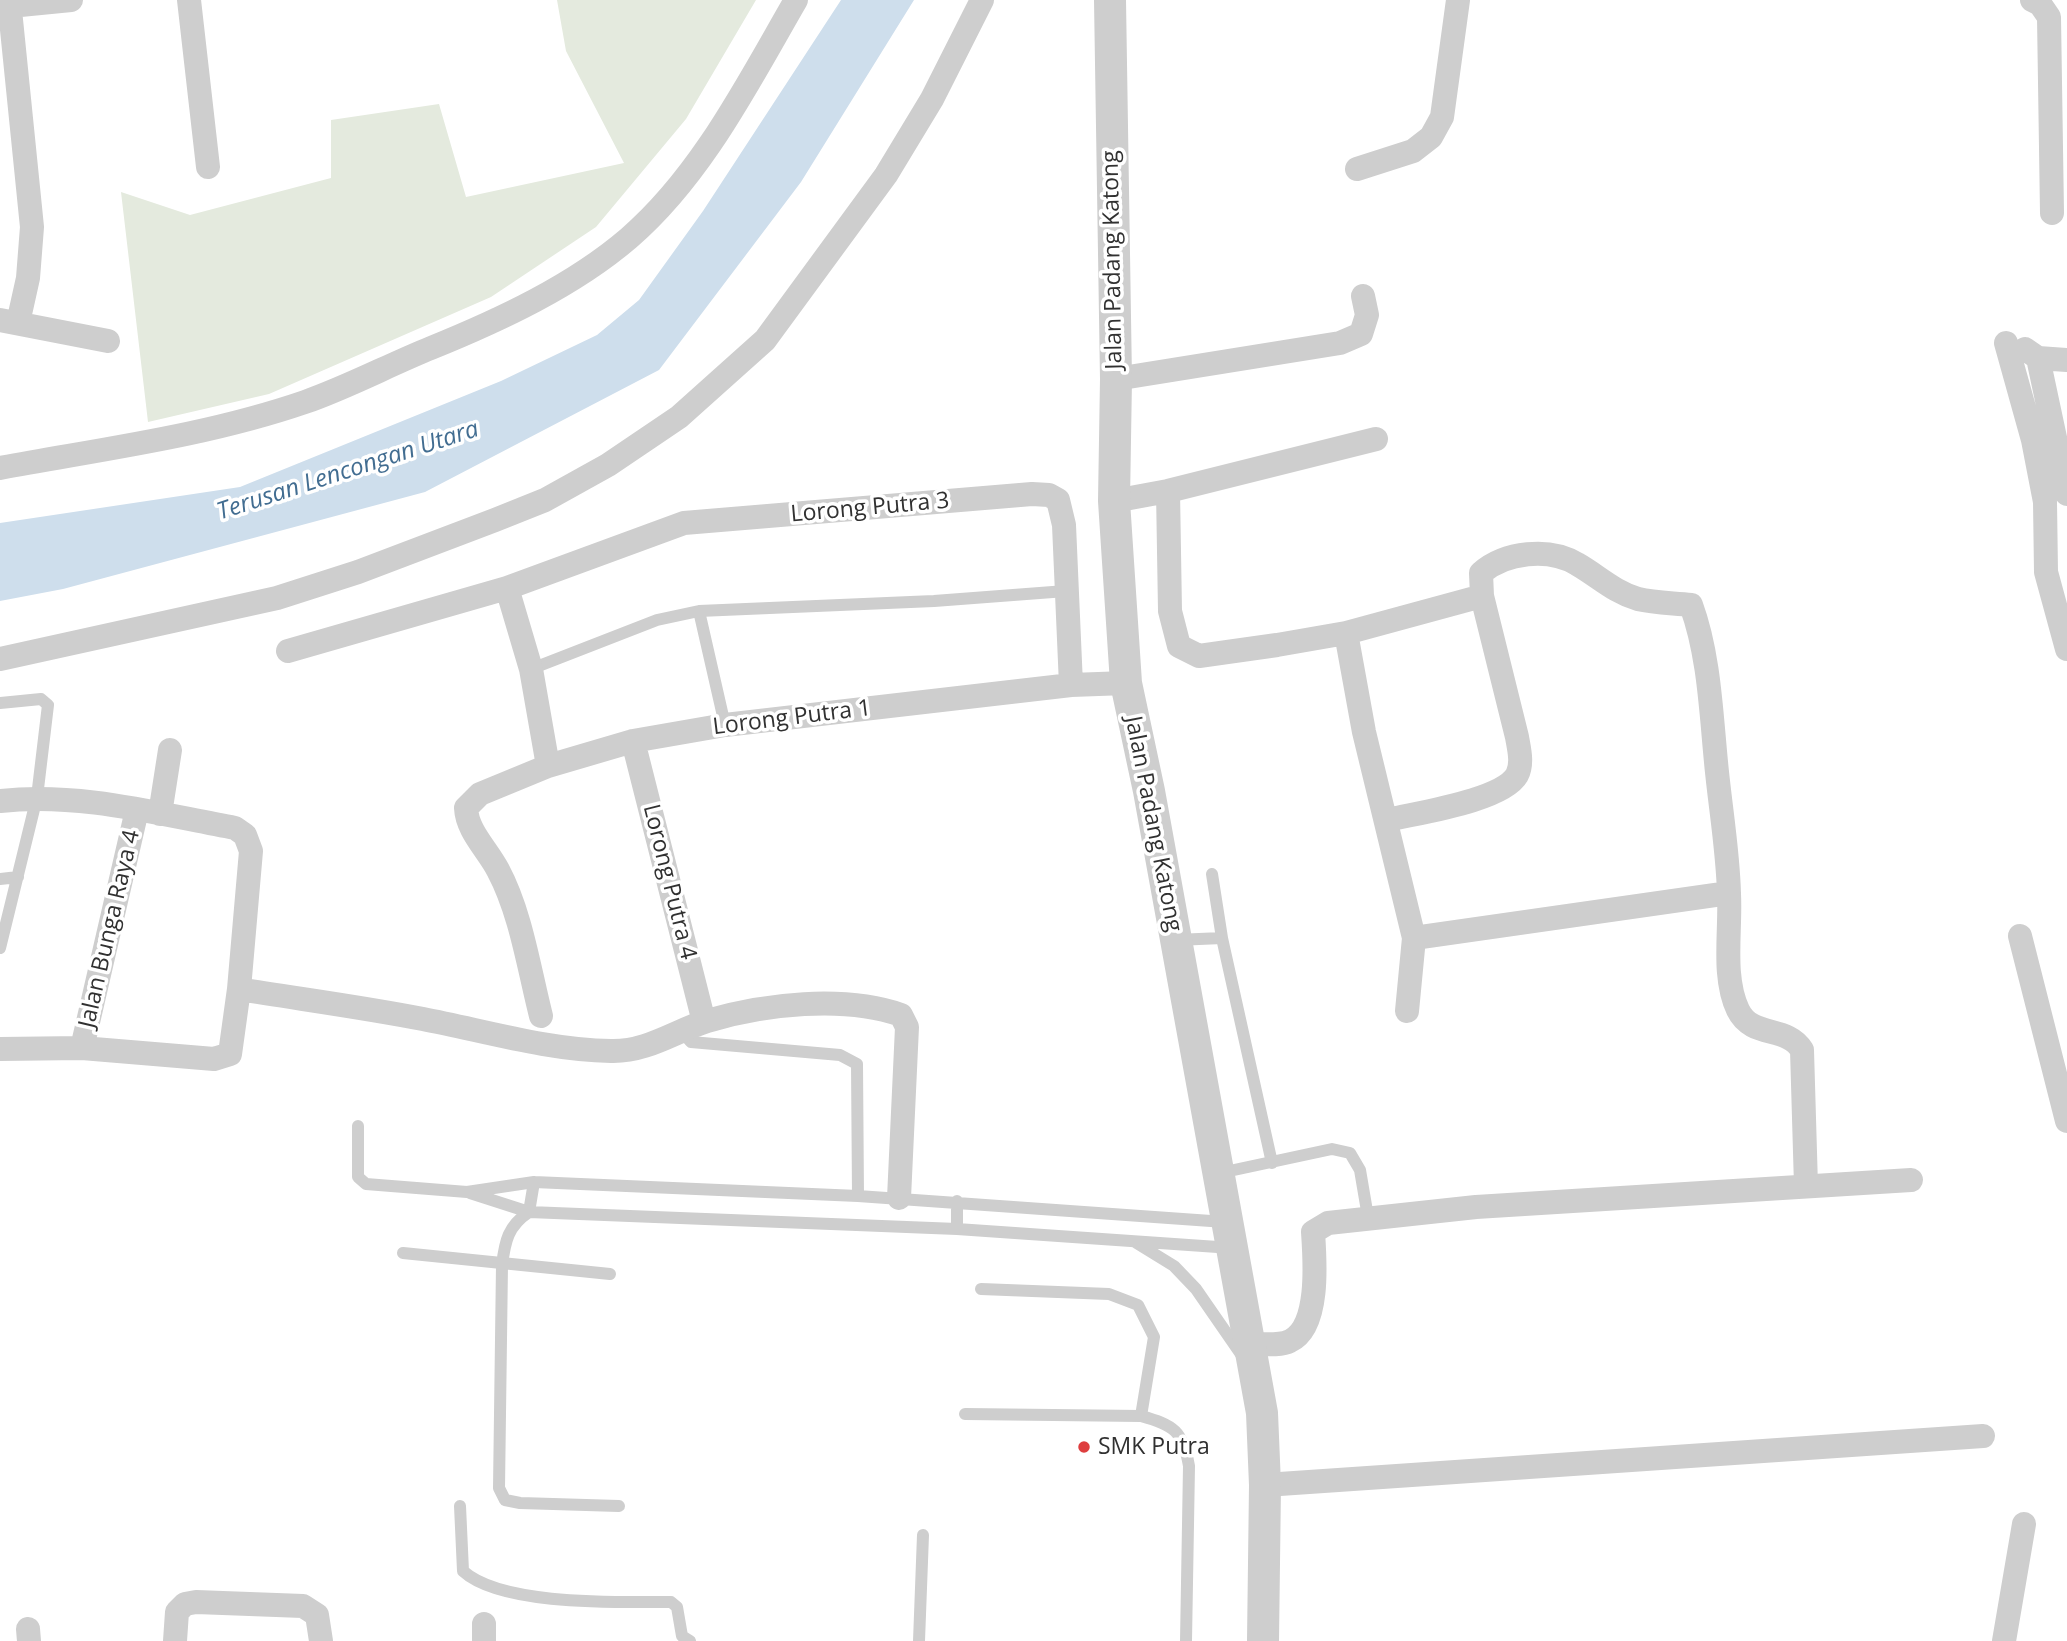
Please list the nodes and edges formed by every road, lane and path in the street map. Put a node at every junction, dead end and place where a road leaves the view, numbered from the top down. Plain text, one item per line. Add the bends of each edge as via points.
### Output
1 (71, 0) edge
2 (189, 0) edge
3 (796, 0) edge
4 (982, 0) edge
5 (1110, 0) edge
6 (1458, 0) edge
7 (2032, 0) edge
8 (6, 4) edge
9 (208, 167) dead end
10 (1357, 169) dead end
11 (2052, 213) dead end
12 (1363, 296) dead end
13 (9, 322) edge
14 (108, 341) dead end
15 (2038, 358) junction
16 (2067, 360) edge
17 (1116, 379) junction
18 (1376, 439) dead end
19 (0, 468) edge
20 (1168, 491) junction
21 (2067, 494) edge
22 (1114, 501) junction
23 (507, 588) junction
24 (1066, 591) junction
25 (1482, 596) junction
26 (699, 611) junction
27 (1346, 633) junction
28 (2067, 649) edge
29 (288, 652) dead end
30 (0, 659) edge
31 (531, 669) junction
32 (1126, 683) junction
33 (1071, 685) junction
34 (0, 703) edge
35 (725, 725) junction
36 (633, 741) junction
37 (170, 750) dead end
38 (548, 766) junction
39 (37, 797) junction
40 (0, 801) edge
41 (149, 812) junction
42 (1388, 820) junction
43 (1212, 874) dead end
44 (18, 877) junction
45 (0, 879) edge
46 (1729, 893) junction
47 (2020, 936) dead end
48 (1222, 938) junction
49 (1414, 938) junction
50 (1176, 940) junction
51 (0, 948) edge
52 (239, 989) junction
53 (1407, 1011) dead end
54 (541, 1016) dead end
55 (694, 1028) junction
56 (82, 1048) junction
57 (0, 1049) edge
58 (2067, 1121) edge
59 (358, 1126) dead end
60 (1272, 1163) junction
61 (1220, 1173) junction
62 (1911, 1180) dead end
63 (534, 1182) junction
64 (1806, 1186) junction
65 (467, 1192) junction
66 (858, 1196) junction
67 (899, 1198) junction
68 (957, 1201) junction
69 (529, 1212) junction
70 (1368, 1217) junction
71 (957, 1229) junction
72 (1230, 1235) junction
73 (1133, 1240) junction
74 (402, 1253) dead end
75 (502, 1265) junction
76 (610, 1274) dead end
77 (981, 1289) dead end
78 (1253, 1359) junction
79 (965, 1414) dead end
80 (1141, 1416) junction
81 (1983, 1436) dead end
82 (1265, 1485) junction
83 (460, 1506) dead end
84 (619, 1506) dead end
85 (2024, 1524) dead end
86 (923, 1535) dead end
87 (175, 1641) edge
88 (321, 1641) edge
89 (690, 1641) edge
90 (919, 1641) edge
91 (1186, 1641) edge
92 (1263, 1641) edge
93 (2004, 1641) edge

1 - 8 street
2 - 9 street
3 - 19 street via 737,101 670,195 630,237 529,303 307,401 183,434
4 - 30 street via 932,99 886,175 765,340 679,416 608,465 532,505 358,572 214,614
5 - 17 street, Jalan Padang Katong
6 - 10 street via 1442,117 1431,137 1413,151
7 - 11 street via 2049,17
8 - 13 street via 32,227 28,278
12 - 17 street via 1367,315 1361,334 1340,343
13 - 14 street
15 - 16 street
15 - 21 street
15 - 28 street via 2006,343 2033,440 2045,502 2046,572
17 - 22 street, Jalan Padang Katong
18 - 20 street
20 - 22 street
20 - 27 street via 1170,611 1179,646 1199,656
22 - 32 street, Jalan Padang Katong
23 - 24 street, Lorong Putra 3 via 684,523 1032,494 1049,495 1058,500 1062,510
23 - 29 street, Lorong Putra 3
23 - 31 street
24 - 26 lane
24 - 33 street, Lorong Putra 3
25 - 27 street
25 - 42 street via 1517,737 1520,759 1516,777 1494,792
25 - 46 street via 1481,573 1495,560 1535,554 1575,562 1638,599 1691,605 1709,687
26 - 31 lane via 656,620
26 - 35 lane
27 - 42 street via 1364,732
31 - 38 street
32 - 33 street, Lorong Putra 1
32 - 50 street, Jalan Padang Katong
33 - 35 street, Lorong Putra 1
34 - 39 lane via 41,699 48,705
35 - 36 street, Lorong Putra 1
36 - 38 street, Lorong Putra 1
36 - 55 street, Lorong Putra 4
37 - 41 street, Jalan Bunga Raya 4
38 - 54 street, Lorong Putra 1 via 470,800 466,808 466,819 508,892
39 - 40 street
39 - 41 street
39 - 44 lane
41 - 52 street via 235,828 249,842
41 - 56 street, Jalan Bunga Raya 4
42 - 49 street
43 - 48 lane
44 - 45 lane
44 - 51 lane
46 - 49 street
46 - 64 street via 1731,985 1739,1012 1754,1027 1790,1037 1802,1050
47 - 58 street
48 - 50 lane
48 - 60 lane
49 - 53 street
50 - 61 street, Jalan Padang Katong
52 - 55 street via 577,1049 615,1052 651,1045
52 - 56 street via 233,1048 225,1058
55 - 66 lane via 691,1042 840,1055 858,1064
55 - 67 street via 767,1008 806,1004 901,1015 907,1027
56 - 57 street
59 - 65 lane via 361,1181
60 - 61 lane
60 - 70 lane via 1332,1149 1350,1153 1360,1170
61 - 72 street, Jalan Padang Katong
62 - 64 street
63 - 65 lane
63 - 66 lane
63 - 69 lane
64 - 70 street
65 - 69 lane
66 - 67 lane
67 - 68 lane
68 - 71 lane
68 - 72 lane
69 - 71 lane
69 - 75 lane via 508,1233
70 - 78 street via 1328,1223 1313,1232 1312,1303 1307,1326 1289,1342
71 - 73 lane
72 - 73 lane
72 - 78 street, Jalan Padang Katong
73 - 78 lane via 1174,1266
74 - 75 lane
75 - 76 lane
75 - 84 lane via 499,1489 505,1500 520,1503
77 - 80 lane via 1108,1294 1138,1305 1154,1338
78 - 82 street, Jalan Padang Katong via 1262,1413
79 - 80 lane
80 - 91 lane via 1172,1427 1186,1447 1190,1492
81 - 82 street
82 - 92 street, Jalan Padang Katong
83 - 89 lane via 463,1572 475,1583 552,1598 671,1602 677,1607 682,1636
85 - 93 street
86 - 90 lane
87 - 88 street via 177,1612 195,1602 303,1606 317,1615

